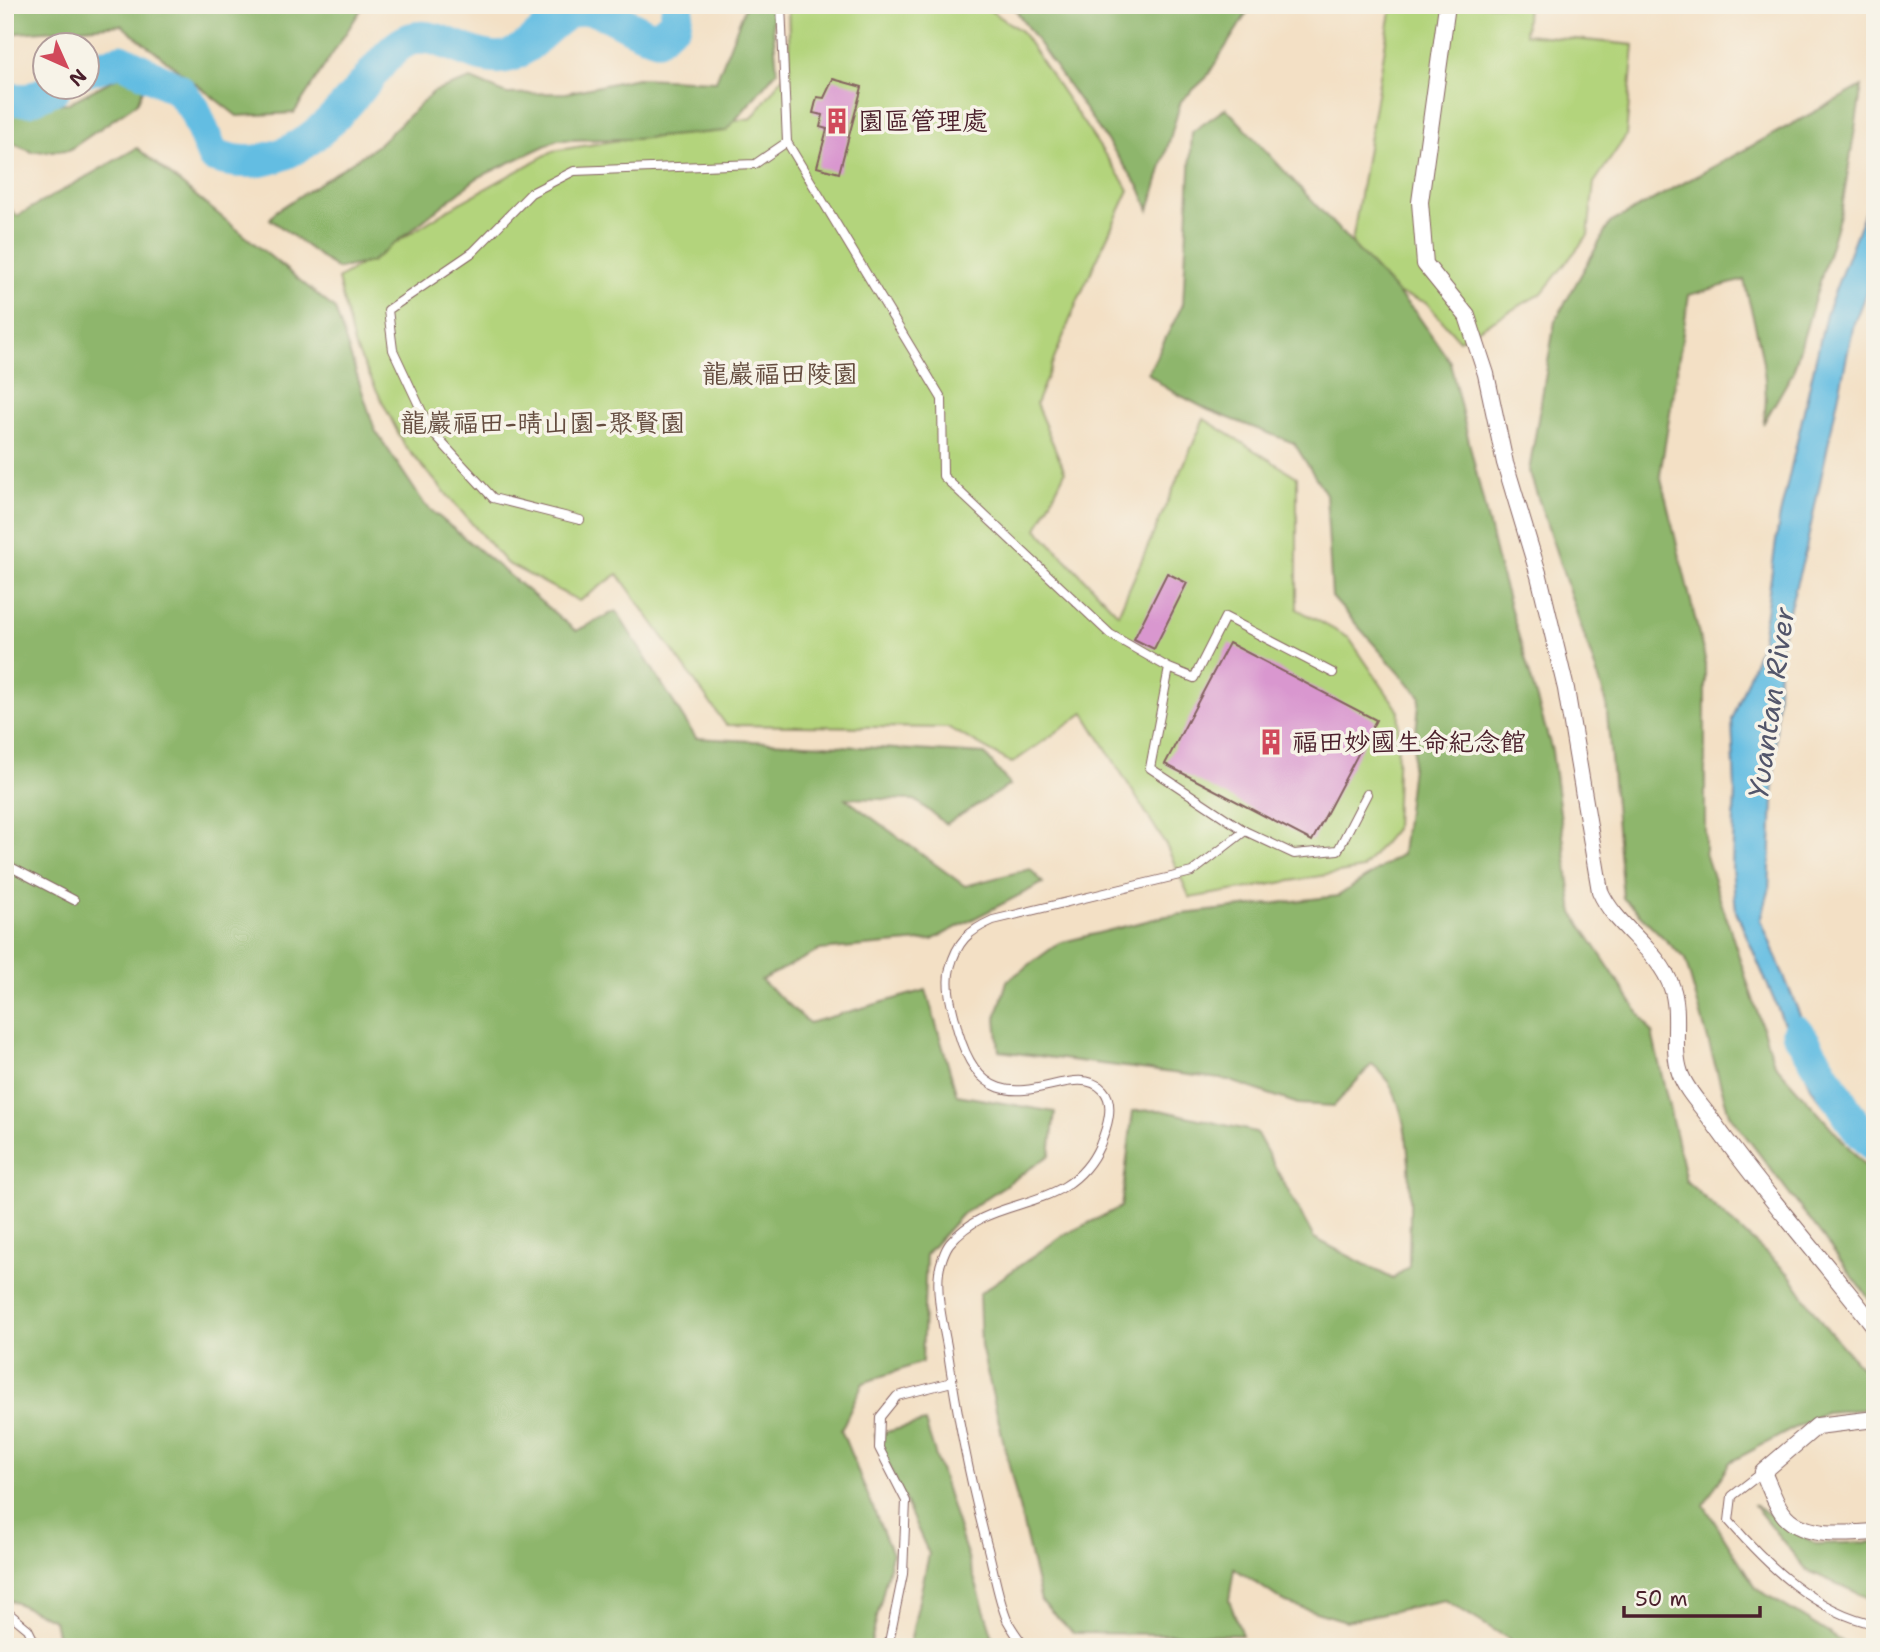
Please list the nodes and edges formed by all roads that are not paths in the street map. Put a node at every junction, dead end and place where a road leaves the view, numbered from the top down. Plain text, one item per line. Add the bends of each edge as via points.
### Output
1 (781, 5) edge
2 (1447, 5) edge
3 (787, 142) junction
4 (580, 520) dead end
5 (1169, 668) junction
6 (1333, 673) dead end
7 (1367, 793) dead end
8 (1245, 831) junction
9 (5, 864) edge
10 (74, 900) dead end
11 (1875, 1327) edge
12 (952, 1382) junction
13 (1875, 1419) edge
14 (1763, 1472) junction
15 (1875, 1532) edge
16 (5, 1610) edge
17 (1875, 1624) edge
18 (37, 1647) edge
19 (888, 1647) edge
20 (1025, 1647) edge
21 (1434, 1647) edge
22 (1458, 1647) edge

1 - 3 lane
2 - 11 street via 1420,202 1425,264 1467,316 1486,374 1566,689 1600,891 1608,909 1657,962 1672,989 1680,1073 1694,1098
3 - 4 lane via 755,164 574,171 531,193 472,252 388,310 393,350 431,431 492,498
3 - 5 lane via 942,398 943,476 1110,634
5 - 6 lane via 1194,677 1225,617
5 - 8 lane via 1150,768
7 - 8 lane via 1338,850 1294,854
8 - 12 lane via 1192,872 993,920 970,930 955,950 948,977 951,1006 975,1068 997,1087 1017,1092 1087,1082 1103,1089 1110,1114 1099,1146 1075,1181 1054,1194 972,1223 948,1244 939,1273
9 - 10 lane
12 - 19 lane via 897,1396 880,1417 879,1448 906,1501 903,1574
12 - 20 lane via 999,1592 1008,1621
13 - 14 street via 1817,1426
14 - 15 street via 1782,1514 1805,1529
14 - 17 lane via 1732,1496 1729,1521 1756,1553 1815,1600
16 - 18 lane via 28,1629
21 - 22 lane

